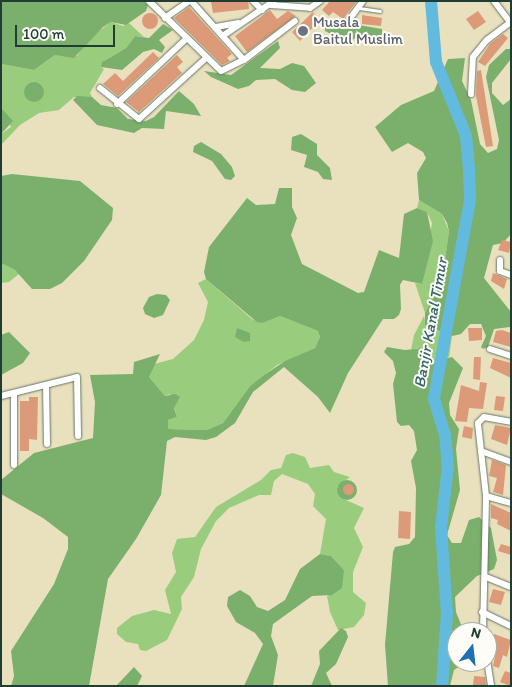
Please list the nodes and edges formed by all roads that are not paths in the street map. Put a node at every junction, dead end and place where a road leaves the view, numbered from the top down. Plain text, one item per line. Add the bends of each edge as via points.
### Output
1 (149, 1) edge
2 (190, 1) edge
3 (253, 1) edge
4 (320, 1) edge
5 (363, 1) edge
6 (494, 1) edge
7 (272, 3) edge
8 (358, 8) junction
9 (262, 10) junction
10 (380, 11) dead end
11 (166, 18) junction
12 (296, 21) dead end
13 (348, 21) dead end
14 (243, 22) junction
15 (511, 22) edge
16 (216, 26) junction
17 (224, 35) junction
18 (186, 39) junction
19 (205, 59) junction
20 (244, 60) junction
21 (100, 88) dead end
22 (471, 94) dead end
23 (117, 104) junction
24 (500, 260) dead end
25 (511, 276) edge
26 (490, 349) dead end
27 (511, 356) edge
28 (46, 385) junction
29 (14, 393) junction
30 (1, 396) edge
31 (511, 422) edge
32 (78, 436) dead end
33 (47, 444) dead end
34 (481, 451) junction
35 (511, 462) edge
36 (14, 465) dead end
37 (486, 496) junction
38 (511, 503) edge
39 (486, 577) junction
40 (511, 587) edge
41 (482, 612) junction
42 (482, 622) edge
43 (511, 626) edge
44 (489, 672) edge
45 (492, 686) edge

1 - 11 street
2 - 11 street
2 - 16 street
3 - 9 street
4 - 7 street via 310,8
5 - 8 street
6 - 15 street
7 - 9 street
8 - 10 lane
8 - 13 street
9 - 14 street
11 - 18 street
12 - 20 street
14 - 16 street
14 - 17 street
15 - 22 street via 487,40 473,57
16 - 17 street
17 - 20 street
18 - 19 street
18 - 23 street
19 - 20 street via 221,72
19 - 23 street via 140,118
21 - 23 street
24 - 25 street via 500,271
26 - 27 street
28 - 29 street
28 - 32 street via 78,378
28 - 33 street
29 - 30 street
29 - 36 street
31 - 34 street via 484,417 478,426
34 - 35 street
34 - 37 street
37 - 38 street
37 - 39 street
39 - 40 street
39 - 41 street
41 - 42 street
41 - 43 street
44 - 45 street

